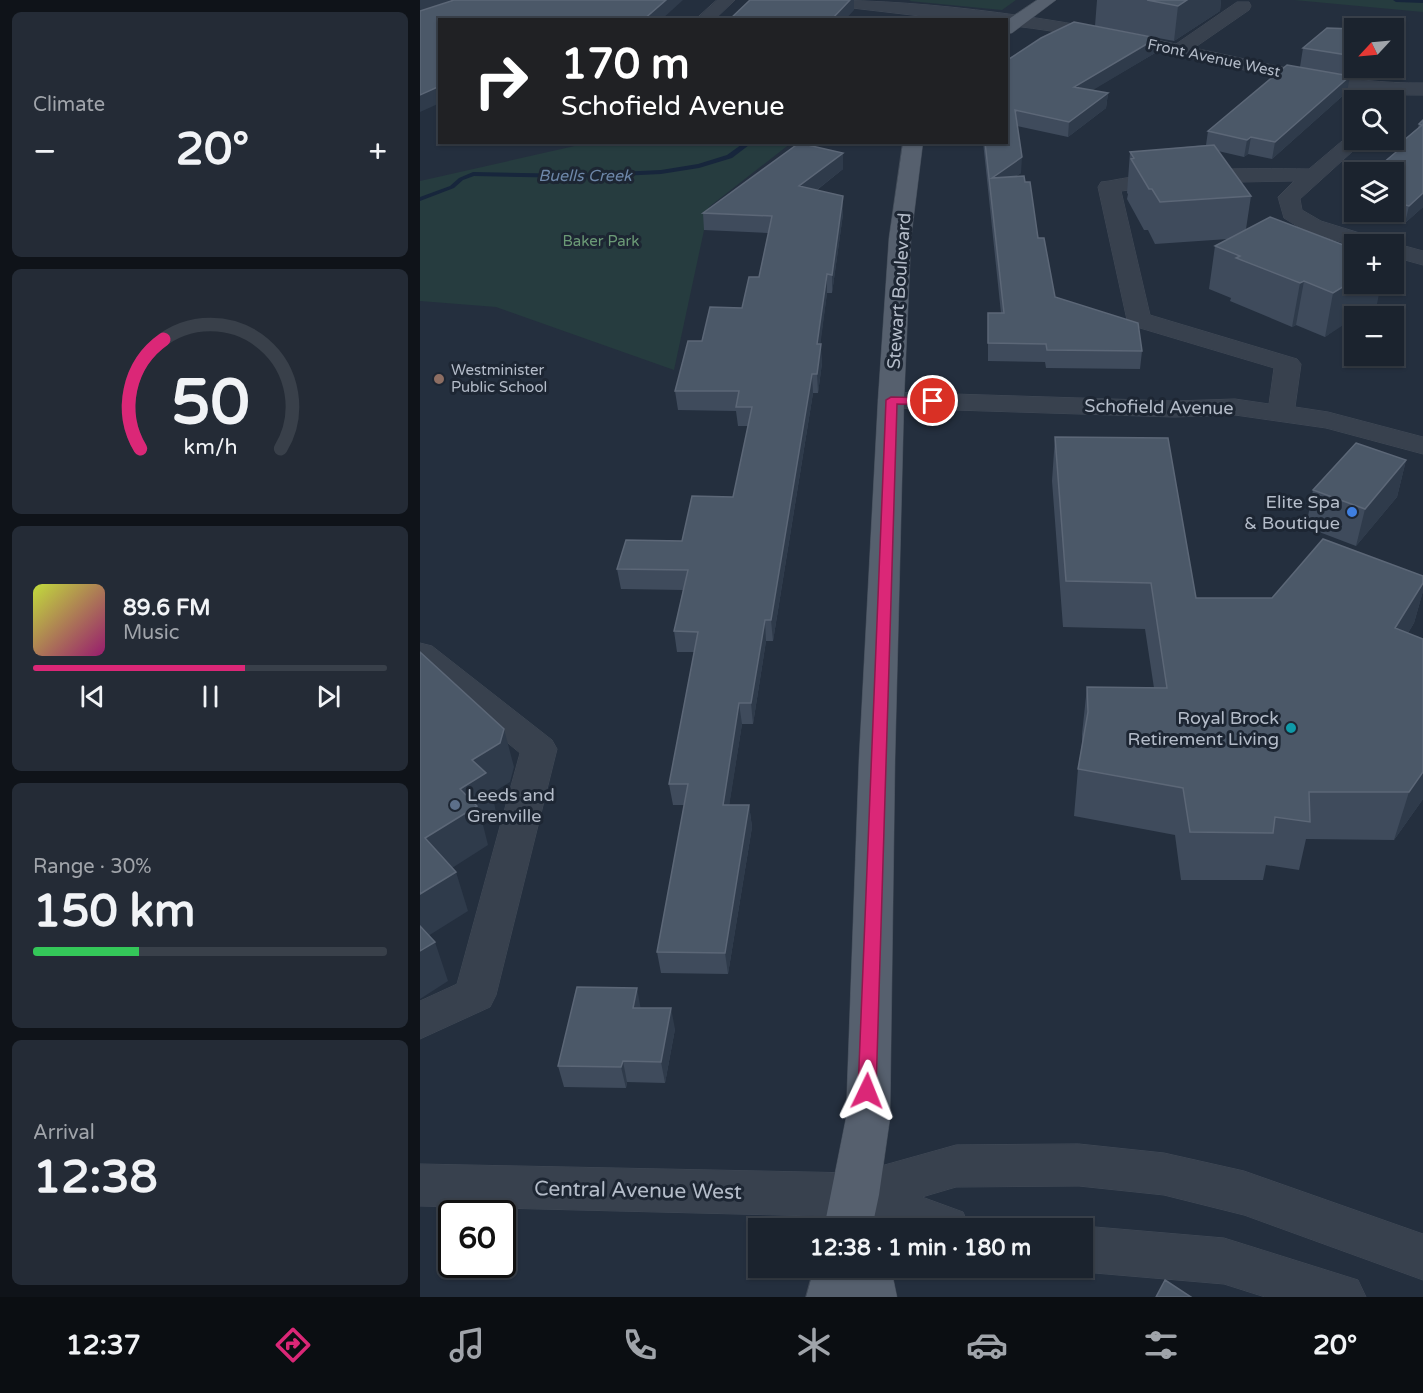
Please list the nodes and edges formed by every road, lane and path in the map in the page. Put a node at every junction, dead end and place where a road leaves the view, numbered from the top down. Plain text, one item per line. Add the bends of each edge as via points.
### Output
1 (727, 0) edge
2 (827, 0) edge
3 (1048, 0) edge
4 (1243, 6) dead end
5 (705, 18) edge
6 (976, 18) edge
7 (1009, 22) edge
8 (1179, 50) junction
9 (1423, 89) edge
10 (1368, 90) edge
11 (1404, 94) edge
12 (913, 144) edge
13 (1344, 150) edge
14 (1315, 175) junction
15 (1344, 236) edge
16 (1404, 253) edge
17 (1423, 258) edge
18 (891, 400) junction
19 (1281, 413) junction
20 (1423, 446) edge
21 (420, 654) edge
22 (420, 1021) edge
23 (420, 1185) edge
24 (855, 1217) edge
25 (1093, 1250) edge
26 (1423, 1257) edge
27 (836, 1278) edge
28 (869, 1278) edge
29 (831, 1297) edge
30 (872, 1297) edge
31 (1341, 1297) edge

1 - 5 street
2 - 6 street, Front Avenue West
3 - 7 main road
4 - 8 street
7 - 8 street, Front Avenue West via 1059,25
8 - 10 street, Front Avenue West
9 - 11 street, Front Avenue West
12 - 18 main road, Stewart Boulevard via 900,238
13 - 14 street
14 - 15 street via 1289,198 1292,213 1312,226
14 - 19 street via 1197,175 1137,180 1109,187 1139,320 1288,364
16 - 17 street
18 - 19 street, Schofield Avenue via 1174,409 1235,407
18 - 24 main road, Stewart Boulevard via 868,1118
19 - 20 street, Schofield Avenue via 1328,420
21 - 22 street via 539,749 475,995
23 - 24 street, Central Avenue West
24 - 26 street, Central Avenue West via 956,1166 1078,1165 1164,1174 1244,1193
25 - 31 street via 1224,1261
27 - 29 main road
28 - 30 main road

